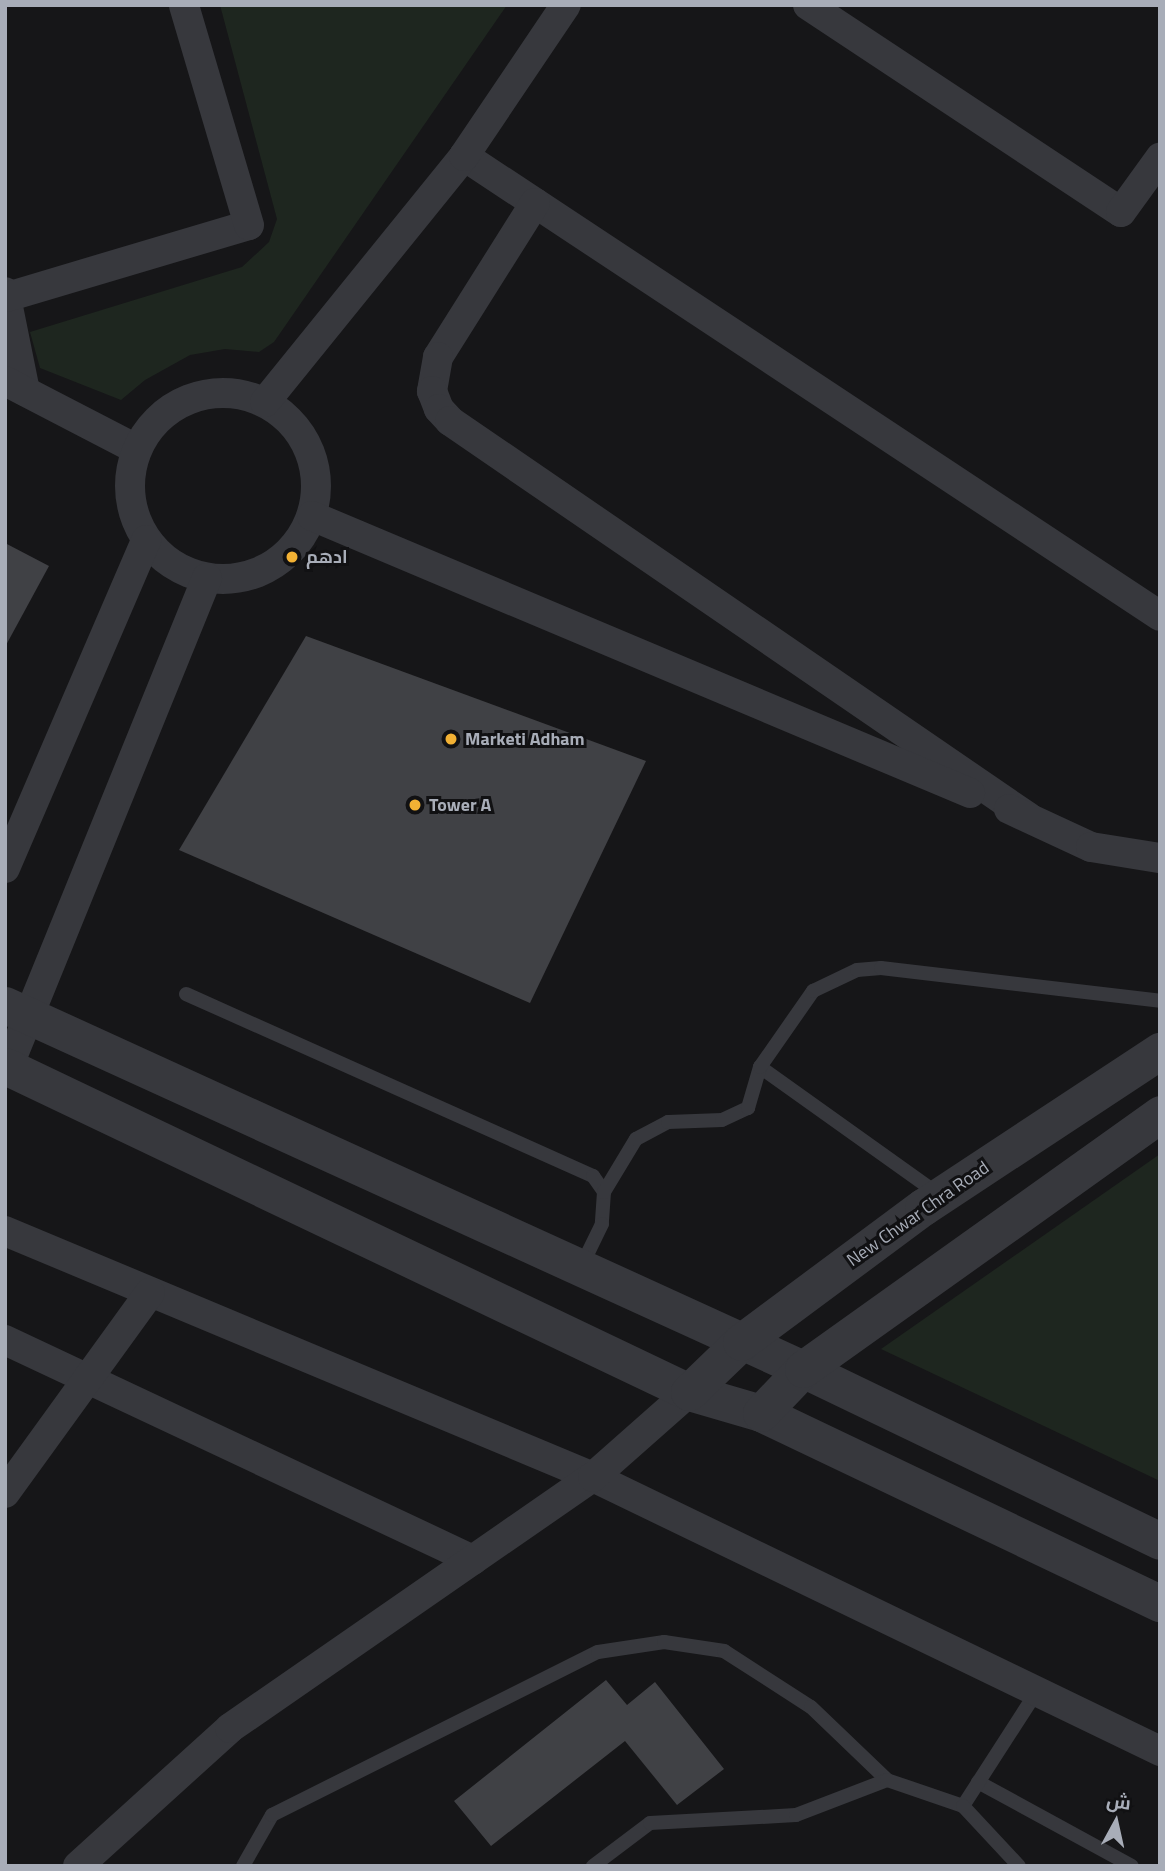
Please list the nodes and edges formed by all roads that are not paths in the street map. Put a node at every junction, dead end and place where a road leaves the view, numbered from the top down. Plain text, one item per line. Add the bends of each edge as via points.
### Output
1 (184, 5) edge
2 (566, 5) edge
3 (808, 5) edge
4 (464, 156) junction
5 (1160, 158) edge
6 (536, 203) junction
7 (6, 295) edge
8 (15, 386) edge
9 (265, 402) junction
10 (136, 449) junction
11 (312, 516) junction
12 (146, 540) junction
13 (207, 578) junction
14 (1160, 616) edge
15 (1028, 817) junction
16 (1160, 858) edge
17 (5, 868) edge
18 (186, 994) dead end
19 (1160, 1001) edge
20 (17, 1010) edge
21 (1160, 1051) edge
22 (7, 1067) edge
23 (760, 1067) junction
24 (1160, 1114) edge
25 (604, 1192) junction
26 (941, 1196) junction
27 (5, 1231) edge
28 (580, 1268) junction
29 (150, 1293) junction
30 (5, 1340) edge
31 (741, 1342) junction
32 (803, 1368) junction
33 (88, 1378) junction
34 (689, 1392) junction
35 (761, 1413) junction
36 (593, 1477) junction
37 (5, 1493) edge
38 (1160, 1541) edge
39 (472, 1560) junction
40 (1160, 1603) edge
41 (1037, 1691) junction
42 (1160, 1751) edge
43 (887, 1780) junction
44 (978, 1782) junction
45 (963, 1806) junction
46 (78, 1866) edge
47 (243, 1866) edge
48 (593, 1866) edge
49 (1018, 1866) edge
50 (1132, 1866) edge

1 - 7 street via 249,225
2 - 4 street
3 - 5 street via 1121,212
4 - 6 street
4 - 9 street
6 - 14 street
6 - 15 street via 438,357 432,391 439,409 450,421
7 - 8 street
8 - 10 street
9 - 10 street via 236,393 205,393 176,404
9 - 11 street via 288,417 314,463 317,490
10 - 12 street via 130,496
11 - 13 street via 300,540 270,565 233,579
11 - 15 street
12 - 13 street via 183,571
12 - 17 street
13 - 20 street
15 - 16 street via 1091,847
18 - 25 lane via 576,1164 593,1175
19 - 23 lane via 881,968 857,970 813,991
20 - 22 street
20 - 28 street
21 - 26 street, New Chwar Chra Road
22 - 34 street
23 - 25 lane via 748,1108 722,1119 668,1122 636,1139
23 - 26 lane
24 - 32 street
25 - 28 lane via 601,1224
26 - 31 street, New Chwar Chra Road
27 - 29 street
28 - 31 street
29 - 33 street
29 - 36 street
30 - 33 street
31 - 32 street
31 - 34 street, New Chwar Chra Road
32 - 35 street
32 - 38 street
33 - 37 street
33 - 39 street
34 - 35 street
34 - 36 street
35 - 40 street
36 - 39 street
36 - 41 street
39 - 46 street via 230,1728
41 - 42 street
41 - 44 lane
43 - 45 lane
43 - 47 lane via 811,1707 724,1651 664,1642 598,1652 272,1815
43 - 48 lane via 796,1815 650,1824
44 - 45 lane
44 - 50 lane
45 - 49 lane

